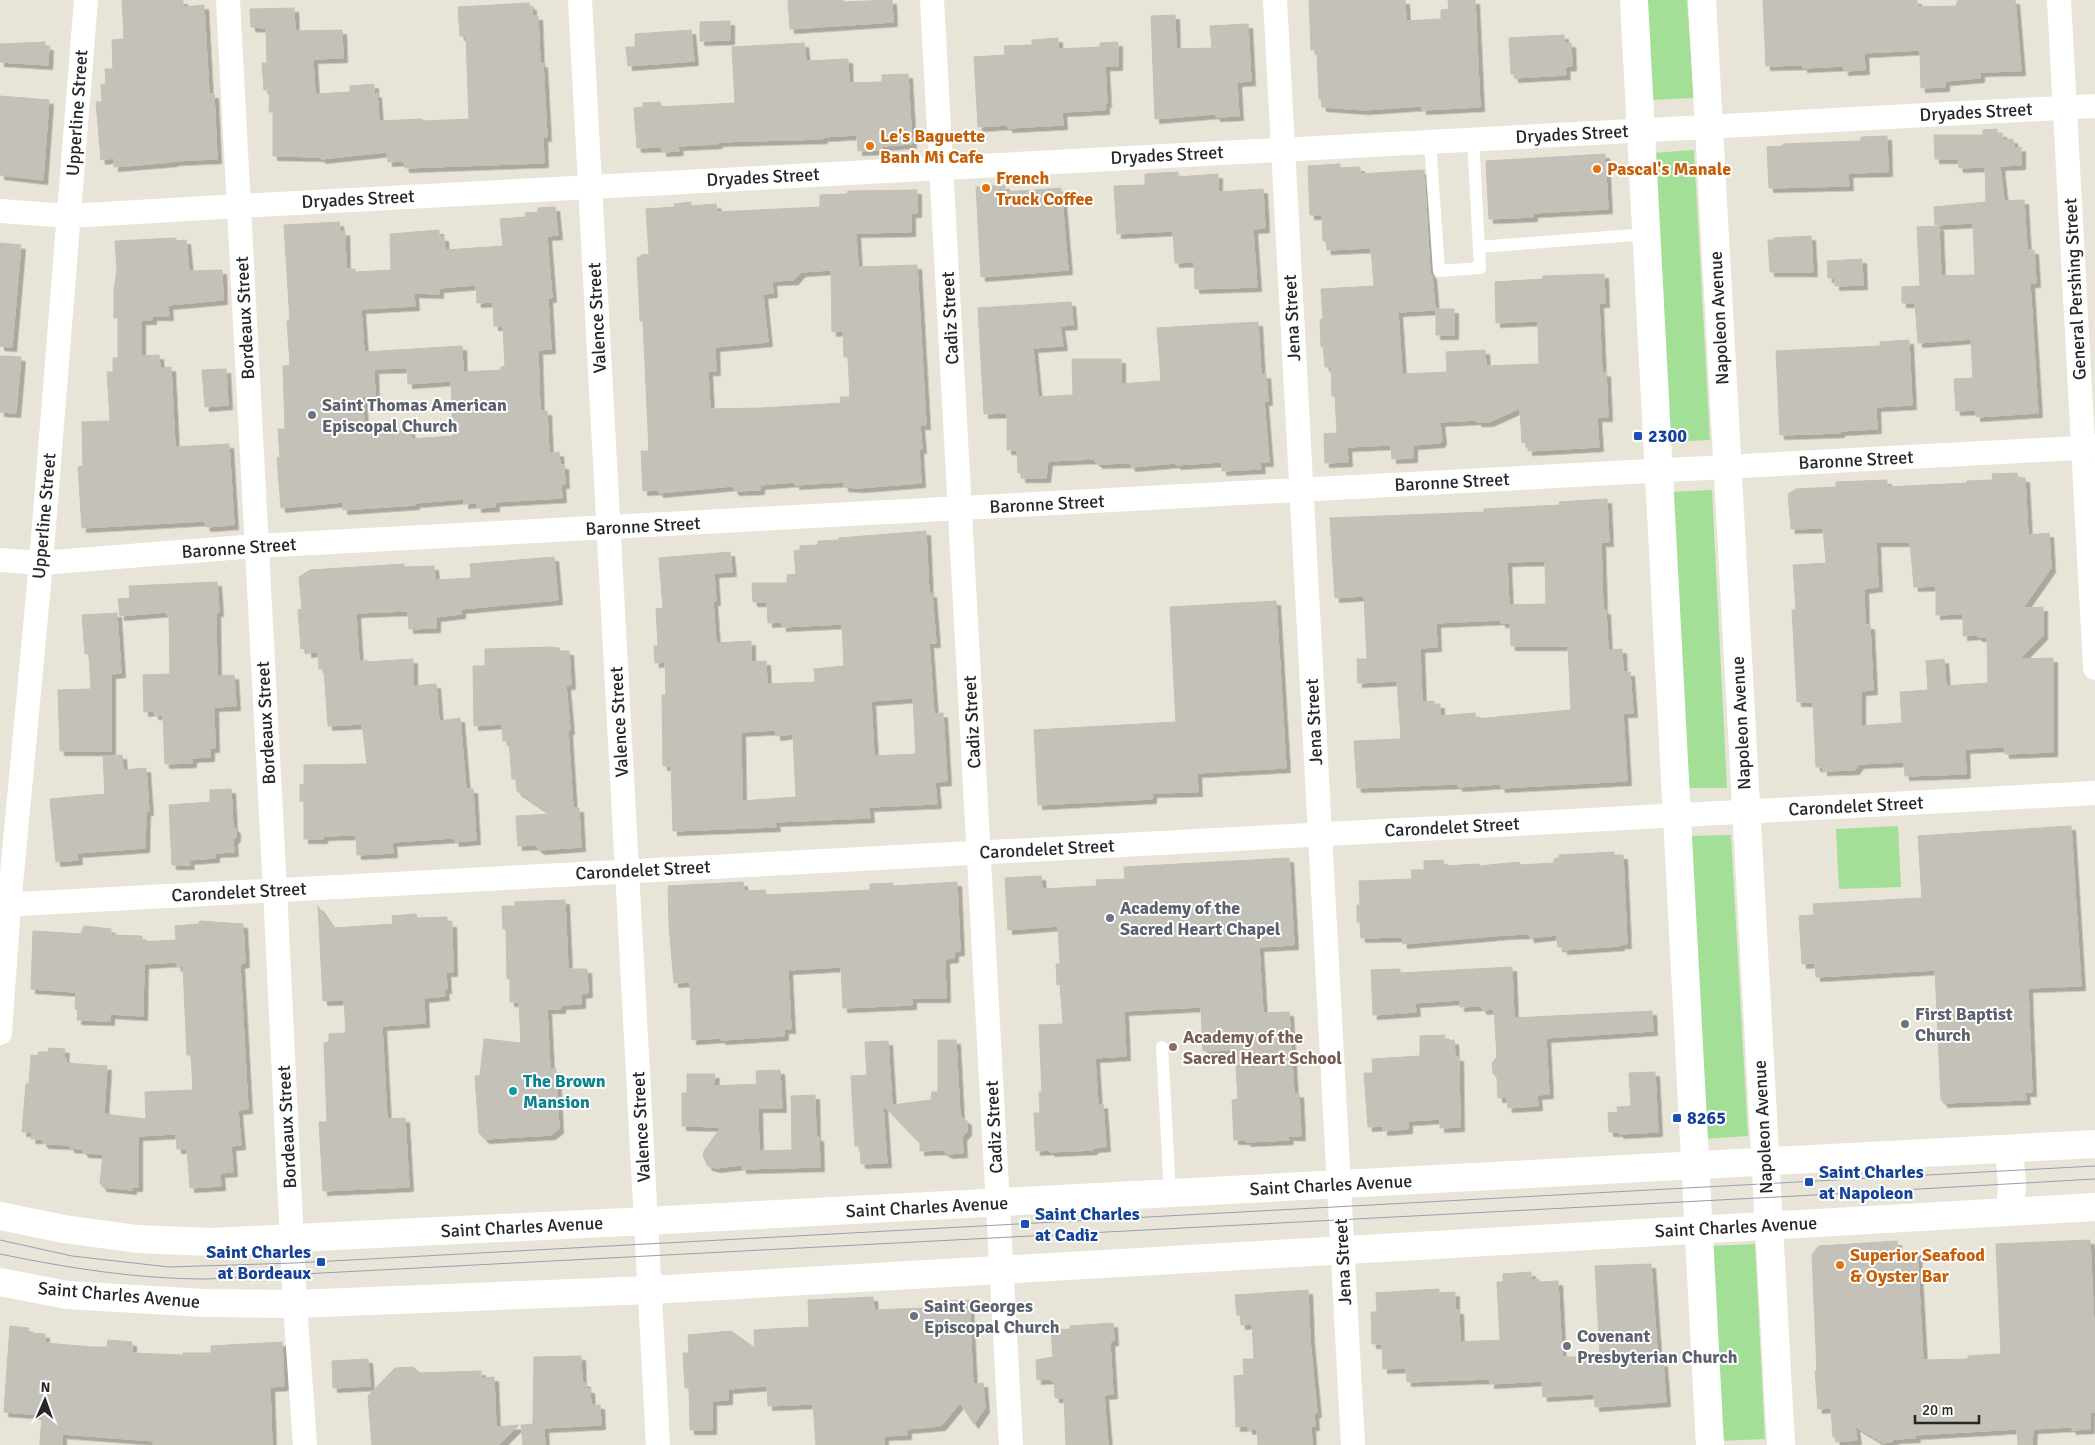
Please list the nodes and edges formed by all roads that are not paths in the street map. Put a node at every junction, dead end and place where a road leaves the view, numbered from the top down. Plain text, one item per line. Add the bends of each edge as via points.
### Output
1 (86, 0) edge
2 (228, 0) edge
3 (580, 0) edge
4 (932, 0) edge
5 (1275, 0) edge
6 (1634, 0) edge
7 (1702, 0) edge
8 (2059, 0) edge
9 (2095, 106) edge
10 (2065, 107) junction
11 (1708, 126) junction
12 (1641, 130) junction
13 (1474, 139) junction
14 (1430, 142) junction
15 (1283, 149) junction
16 (941, 168) junction
17 (590, 186) junction
18 (239, 206) junction
19 (0, 211) edge
20 (69, 216) junction
21 (1647, 234) junction
22 (1479, 247) junction
23 (2089, 448) edge
24 (1727, 467) junction
25 (1659, 471) junction
26 (1302, 490) junction
27 (960, 508) junction
28 (608, 528) junction
29 (256, 546) junction
30 (0, 560) edge
31 (40, 563) junction
32 (2095, 668) edge
33 (2095, 793) edge
34 (1746, 811) junction
35 (1677, 815) junction
36 (1320, 834) junction
37 (979, 852) junction
38 (627, 871) junction
39 (276, 890) junction
40 (5, 906) edge
41 (0, 1033) edge
42 (1162, 1047) dead end
43 (2095, 1144) edge
44 (2009, 1149) junction
45 (1765, 1162) junction
46 (1696, 1166) junction
47 (1339, 1185) junction
48 (1170, 1193) junction
49 (998, 1203) junction
50 (2095, 1207) edge
51 (2010, 1212) junction
52 (0, 1216) edge
53 (646, 1221) junction
54 (1768, 1226) junction
55 (1699, 1230) junction
56 (293, 1239) junction
57 (1342, 1250) junction
58 (1002, 1270) junction
59 (0, 1282) edge
60 (650, 1290) junction
61 (295, 1304) junction
62 (305, 1445) edge
63 (658, 1445) edge
64 (1011, 1445) edge
65 (1353, 1445) edge
66 (1710, 1445) edge
67 (1781, 1445) edge

1 - 20 street, Upperline Street
2 - 18 street, Bordeaux Street
3 - 17 street, Valence Street
4 - 16 street, Cadiz Street
5 - 15 street, Jena Street
6 - 12 main road
7 - 11 main road, Napoleon Avenue
8 - 10 street, General Pershing Street
9 - 10 street, Dryades Street
10 - 11 street, Dryades Street
10 - 23 street, General Pershing Street
11 - 12 street, Dryades Street
11 - 24 main road, Napoleon Avenue
12 - 13 street, Dryades Street
12 - 21 main road
13 - 14 street, Dryades Street
13 - 22 lane
14 - 15 street, Dryades Street
14 - 22 lane via 1439,270 1480,268
15 - 16 street, Dryades Street
15 - 26 street, Jena Street
16 - 17 street, Dryades Street
16 - 27 street, Cadiz Street
17 - 18 street, Dryades Street
17 - 28 street, Valence Street
18 - 20 street, Dryades Street
18 - 29 street, Bordeaux Street
19 - 20 street, Dryades Street
20 - 31 street, Upperline Street
21 - 22 lane
21 - 25 main road
23 - 24 street, Baronne Street
23 - 32 street, General Pershing Street
24 - 25 street, Baronne Street
24 - 34 main road, Napoleon Avenue
25 - 26 street, Baronne Street
25 - 35 main road
26 - 27 street, Baronne Street
26 - 36 street, Jena Street
27 - 28 street, Baronne Street
27 - 37 street, Cadiz Street
28 - 29 street, Baronne Street
28 - 38 street, Valence Street
29 - 31 street, Baronne Street
29 - 39 street, Bordeaux Street
30 - 31 street, Baronne Street
31 - 40 street, Upperline Street
33 - 34 street, Carondelet Street
34 - 35 street, Carondelet Street
34 - 45 main road, Napoleon Avenue
35 - 36 street, Carondelet Street
35 - 46 main road
36 - 37 street, Carondelet Street
36 - 47 street, Jena Street
37 - 38 street, Carondelet Street
37 - 49 street, Cadiz Street
38 - 39 street, Carondelet Street
38 - 53 street, Valence Street
39 - 40 street, Carondelet Street
39 - 56 street, Bordeaux Street
40 - 41 street, Upperline Street
42 - 48 lane
43 - 44 main road, Saint Charles Avenue
44 - 45 main road, Saint Charles Avenue
44 - 51 main road
45 - 46 main road, Saint Charles Avenue
45 - 54 main road, Napoleon Avenue
46 - 47 main road, Saint Charles Avenue
46 - 55 main road
47 - 48 main road, Saint Charles Avenue
47 - 57 street, Jena Street
48 - 49 main road, Saint Charles Avenue
49 - 53 main road, Saint Charles Avenue
49 - 58 street, Cadiz Street
50 - 51 main road, Saint Charles Avenue
51 - 54 main road, Saint Charles Avenue
52 - 56 main road, Saint Charles Avenue via 137,1239 212,1242
53 - 56 main road, Saint Charles Avenue
53 - 60 street, Valence Street
54 - 55 main road, Saint Charles Avenue
54 - 67 main road, Napoleon Avenue
55 - 57 main road, Saint Charles Avenue
55 - 66 main road
56 - 61 street, Bordeaux Street
57 - 58 main road, Saint Charles Avenue
57 - 65 street, Jena Street
58 - 60 main road, Saint Charles Avenue
58 - 64 street, Cadiz Street
59 - 61 main road, Saint Charles Avenue via 67,1295 205,1303
60 - 61 main road, Saint Charles Avenue
60 - 63 street, Valence Street
61 - 62 street, Bordeaux Street

